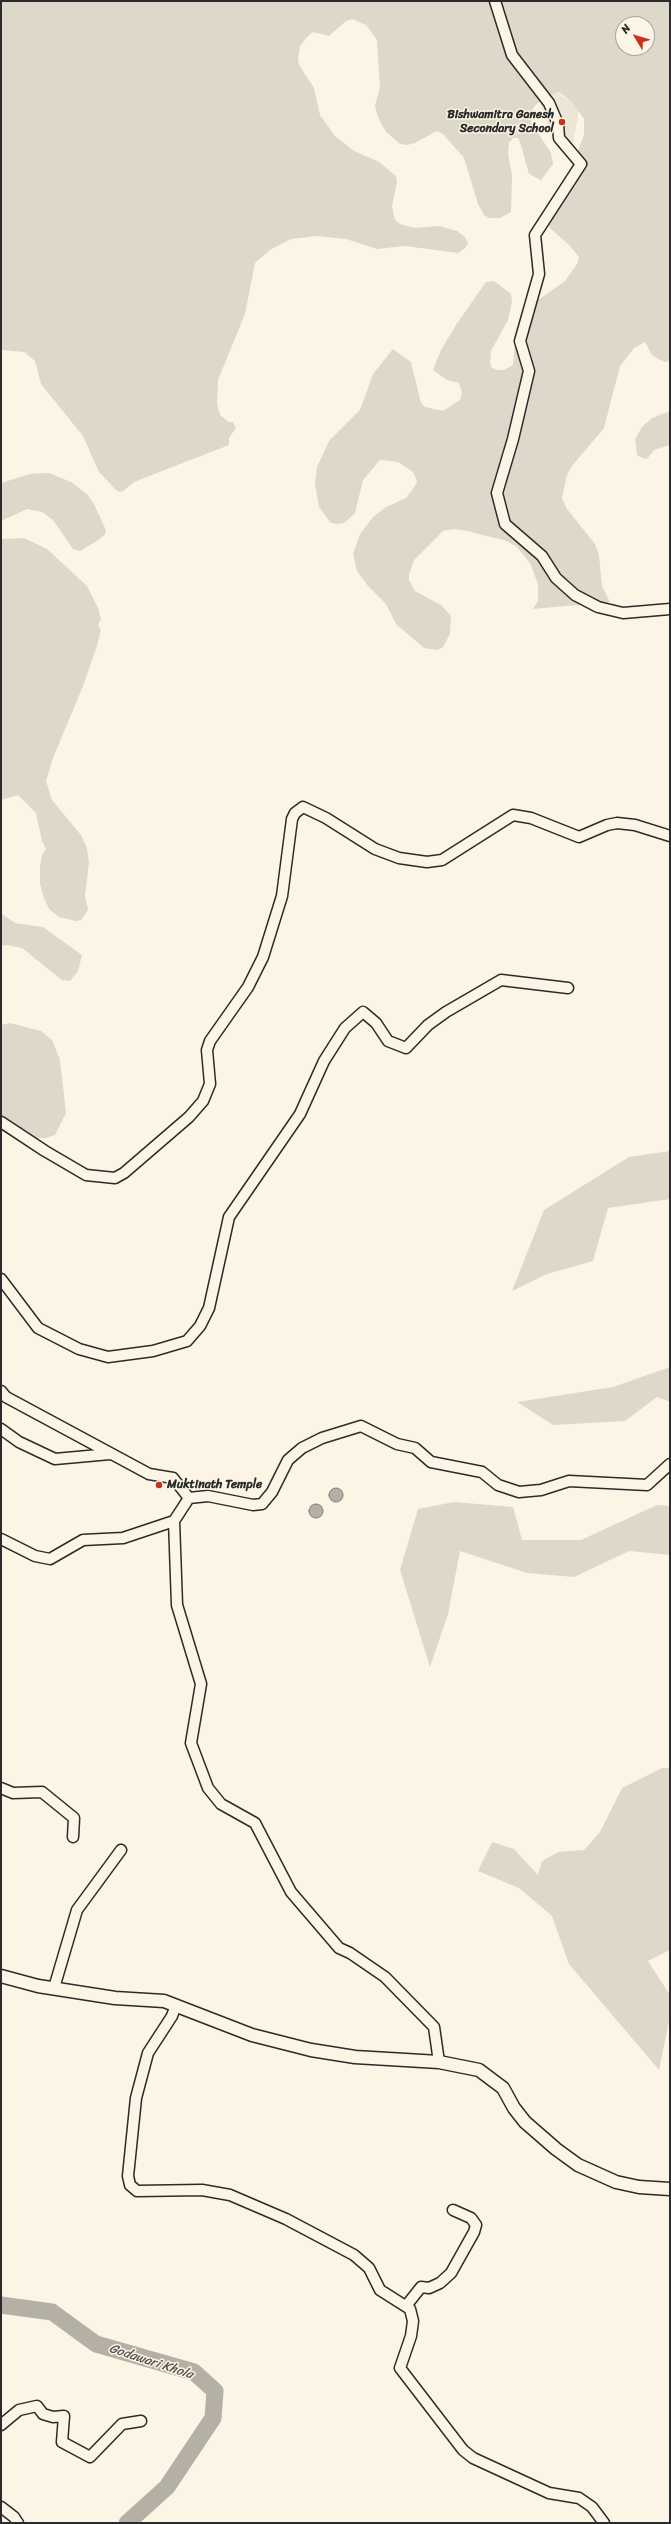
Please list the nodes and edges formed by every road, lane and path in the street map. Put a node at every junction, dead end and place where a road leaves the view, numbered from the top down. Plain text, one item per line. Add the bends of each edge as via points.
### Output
1 (495, 1) edge
2 (670, 609) edge
3 (670, 836) edge
4 (568, 988) dead end
5 (1, 1122) edge
6 (1, 1279) edge
7 (1, 1391) edge
8 (1, 1429) edge
9 (110, 1454) junction
10 (670, 1464) edge
11 (189, 1498) junction
12 (174, 1521) junction
13 (1, 1539) edge
14 (1, 1788) edge
15 (73, 1837) dead end
16 (121, 1850) dead end
17 (1, 1976) edge
18 (54, 1988) junction
19 (176, 2004) junction
20 (439, 2062) junction
21 (670, 2189) edge
22 (453, 2210) dead end
23 (406, 2306) junction
24 (141, 2421) dead end
25 (1, 2425) edge
26 (1, 2508) edge
27 (18, 2523) edge
28 (604, 2523) edge

1 - 2 street via 512,55 549,103 558,124 559,138 581,164 535,235 539,274 520,341 529,372 514,439 498,493 505,524 542,556 556,578 575,596 598,607 623,613
3 - 5 street via 635,825 617,823 579,838 531,818 514,815 442,860 427,862 399,858 375,849 316,812 303,807 292,819 282,896 263,957 248,987 210,1040 207,1050 210,1084 203,1101 189,1117 115,1178 86,1174
4 - 6 street via 501,980 446,1012 428,1025 406,1048 388,1041 376,1023 363,1012 345,1028 324,1061 300,1114 229,1217 209,1308 200,1326 187,1341 154,1351 108,1356 79,1349 38,1328
7 - 9 street via 6,1397
8 - 9 street via 19,1442 55,1459
9 - 11 street via 149,1474 173,1478
10 - 11 street via 647,1485 569,1481 541,1490 519,1492 498,1486 482,1472 431,1462 415,1448 397,1444 360,1426 322,1438 302,1448 288,1460 272,1492 262,1504 253,1506 208,1496
11 - 12 street
12 - 13 street via 123,1538 83,1540 50,1559 35,1556
12 - 20 street via 177,1605 201,1684 191,1743 208,1788 220,1804 255,1823 291,1892 339,1948 385,1977 434,2027
14 - 15 street via 13,1793 42,1792 74,1818
16 - 18 street via 78,1910
17 - 18 street
18 - 19 street
19 - 20 street via 252,2035 310,2050 355,2057
19 - 23 street via 172,2016 148,2053 136,2098 128,2176 130,2185 137,2191 202,2190 230,2195 280,2216 354,2255 369,2268 380,2290
20 - 21 street via 479,2070 497,2082 525,2122 578,2165 616,2182 639,2187
22 - 23 street via 471,2218 476,2225 474,2232 451,2273 440,2283 429,2288 421,2287 410,2297
23 - 28 street via 410,2309 413,2321 411,2336 400,2368 463,2450 473,2458 549,2493 579,2498 592,2506
24 - 25 street via 122,2424 90,2457 62,2442 64,2416 53,2417 43,2414 37,2406 19,2410
26 - 27 street via 14,2516

